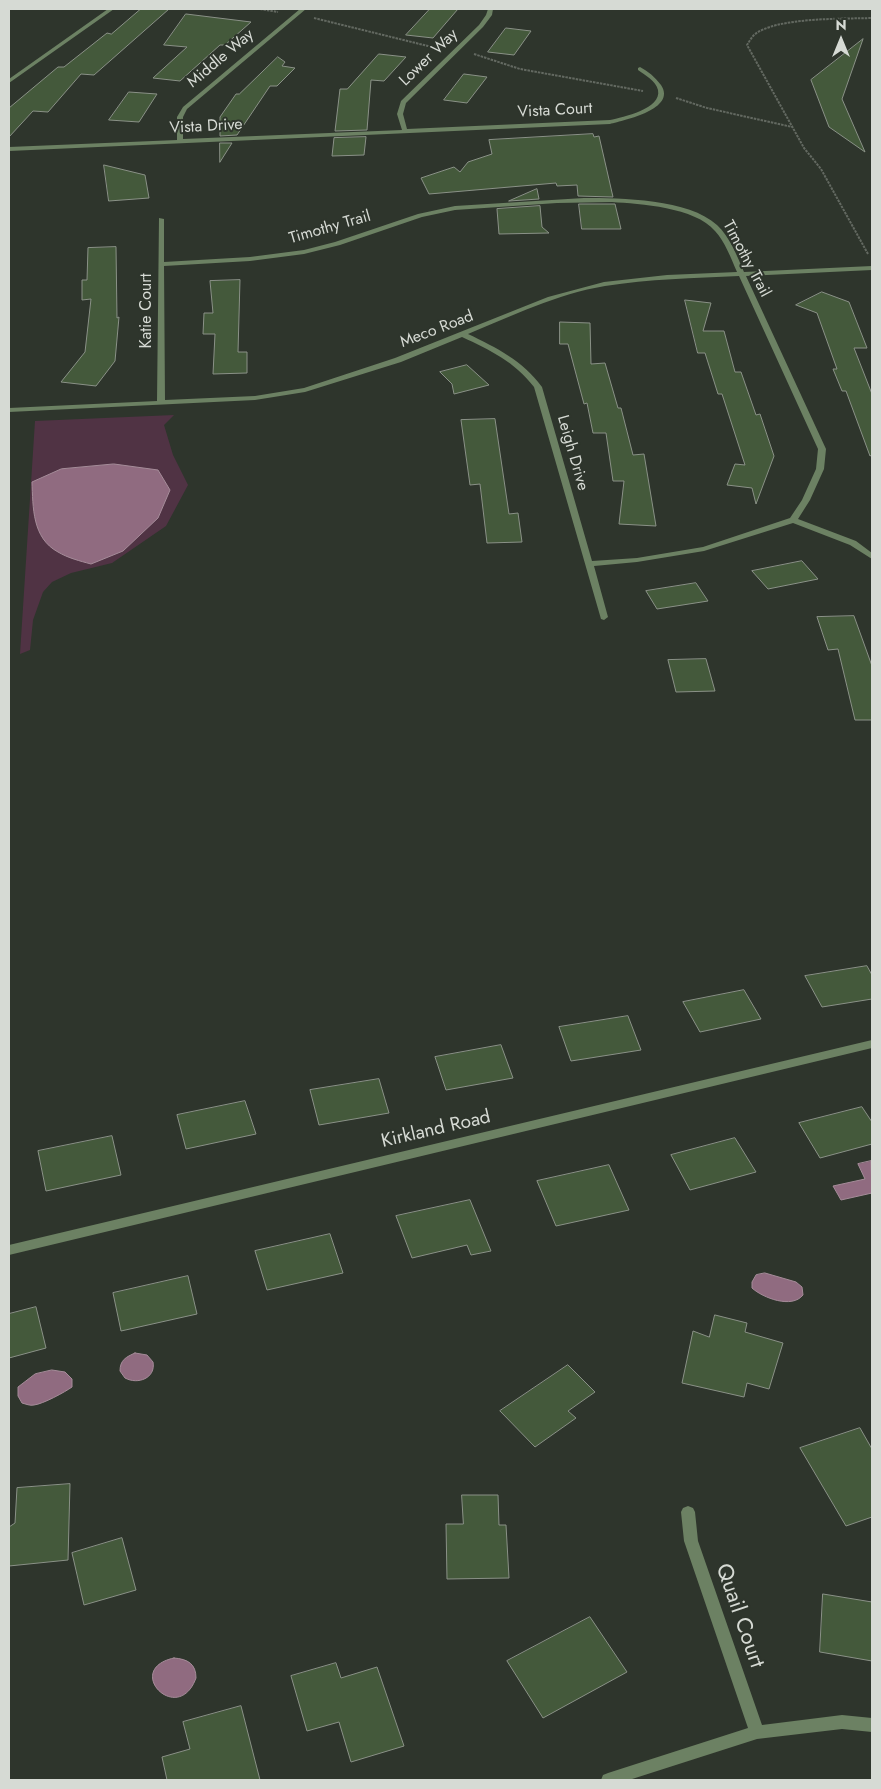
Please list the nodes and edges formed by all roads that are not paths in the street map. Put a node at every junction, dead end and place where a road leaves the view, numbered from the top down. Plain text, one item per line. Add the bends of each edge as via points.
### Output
1 (111, 9) edge
2 (303, 9) edge
3 (490, 9) edge
4 (640, 69) dead end
5 (9, 81) edge
6 (405, 132) junction
7 (180, 142) junction
8 (9, 149) edge
9 (161, 219) dead end
10 (161, 264) junction
11 (872, 268) edge
12 (742, 274) junction
13 (464, 335) junction
14 (161, 403) junction
15 (9, 410) edge
16 (793, 520) junction
17 (872, 557) edge
18 (590, 564) junction
19 (604, 617) dead end
20 (872, 1044) edge
21 (9, 1250) edge
22 (688, 1512) dead end
23 (872, 1725) edge
24 (757, 1732) junction
25 (608, 1780) edge

1 - 5 street
2 - 7 street, Middle Way via 185,108 180,117
3 - 6 street, Lower Way via 481,26 403,102 400,114
4 - 6 street, Vista Court via 654,78 660,86 661,95 645,112 610,122
6 - 7 street, Vista Drive
7 - 8 street, Vista Drive
9 - 10 street, Katie Court
10 - 12 street, Timothy Trail via 304,252 440,210 588,200 665,207 711,222
10 - 14 street, Katie Court
11 - 12 street, Meco Road
12 - 13 street, Meco Road via 604,284 550,298
12 - 16 street, Timothy Trail via 822,449 820,469
13 - 14 street, Meco Road via 305,390 255,398
13 - 18 street, Leigh Drive via 510,358 527,371 538,387
14 - 15 street, Meco Road
16 - 17 street via 853,543
16 - 18 street via 704,549
18 - 19 street, Leigh Drive
20 - 21 street, Kirkland Road
22 - 24 street, Quail Court via 691,1541
23 - 24 street via 842,1722
24 - 25 street

